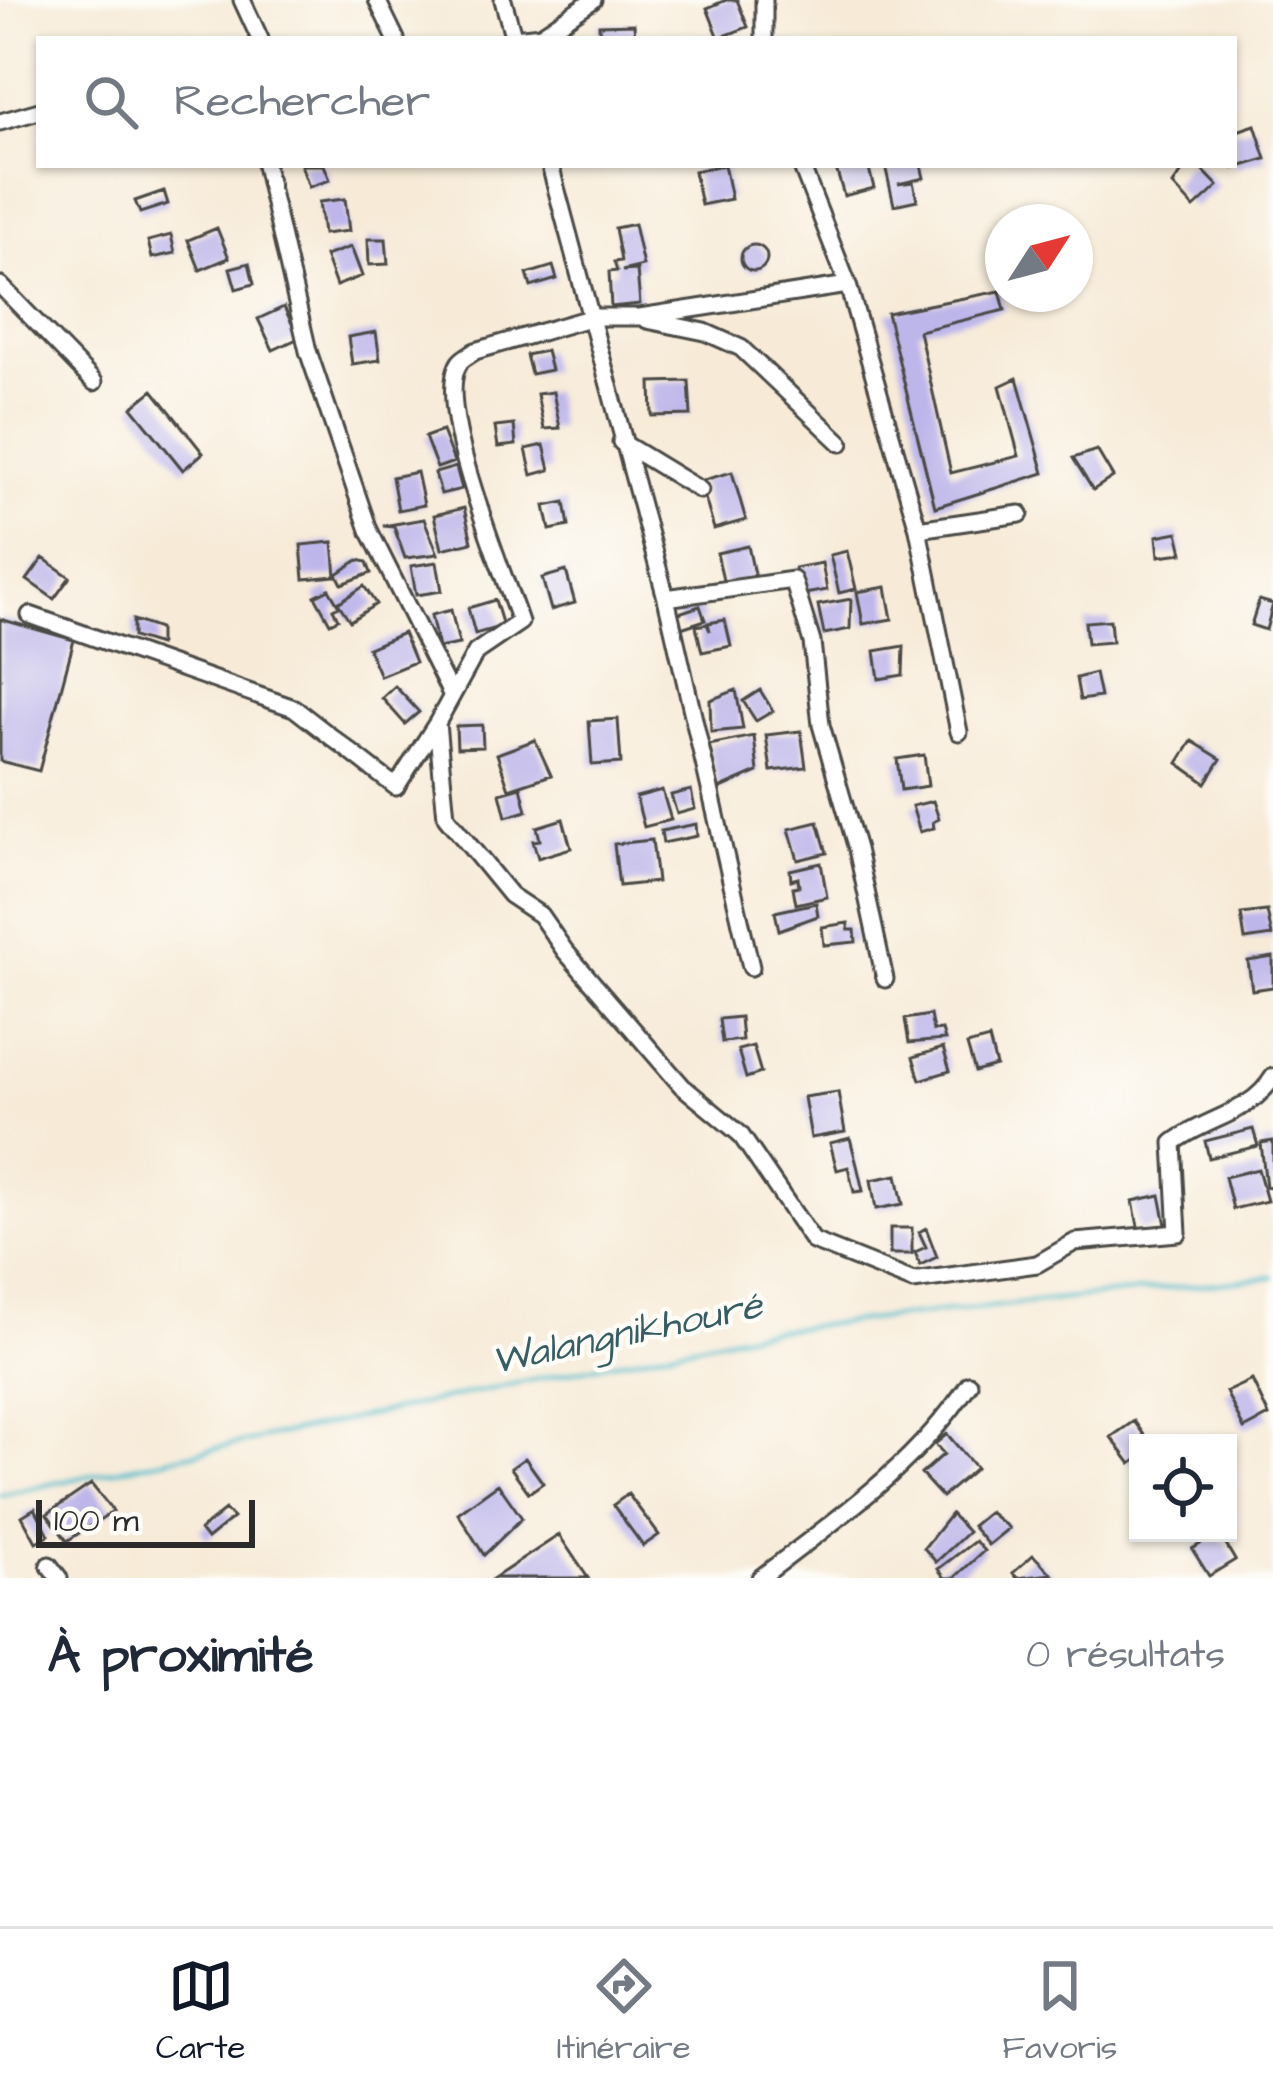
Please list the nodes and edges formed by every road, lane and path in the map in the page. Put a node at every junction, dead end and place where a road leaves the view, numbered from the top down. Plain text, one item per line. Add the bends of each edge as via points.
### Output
1 (242, 0) edge
2 (377, 0) edge
3 (503, 0) edge
4 (593, 0) edge
5 (764, 0) edge
6 (259, 36) edge
7 (395, 36) edge
8 (513, 36) edge
9 (532, 36) edge
10 (764, 36) edge
11 (36, 112) edge
12 (0, 122) edge
13 (266, 168) edge
14 (551, 168) edge
15 (802, 168) edge
16 (0, 285) edge
17 (848, 285) junction
18 (593, 317) junction
19 (640, 317) junction
20 (94, 382) dead end
21 (621, 442) junction
22 (841, 443) dead end
23 (700, 490) dead end
24 (1020, 514) dead end
25 (918, 529) junction
26 (666, 598) junction
27 (30, 615) dead end
28 (450, 692) junction
29 (437, 723) junction
30 (959, 732) dead end
31 (751, 967) dead end
32 (885, 979) dead end
33 (1273, 1077) edge
34 (970, 1384) dead end
35 (760, 1578) edge

1 - 6 street
2 - 7 street
3 - 8 street
4 - 9 street
5 - 10 street
11 - 12 street
13 - 28 street via 308,351 369,530
14 - 18 street
15 - 17 street
16 - 20 street
17 - 19 street
17 - 25 street
18 - 19 street
18 - 21 street
18 - 28 street via 475,351 459,363 453,386 469,478 520,622 476,652
19 - 22 street via 742,348
21 - 23 street
21 - 26 street
24 - 25 street
25 - 30 street
26 - 31 street
26 - 32 street via 794,580
27 - 29 street via 294,708 396,788
28 - 29 street
29 - 33 street via 446,818 455,834 510,895 540,915 682,1086 740,1134 813,1241 913,1281 1037,1264 1075,1242 1178,1233 1173,1143 1240,1109
34 - 35 street via 902,1468

